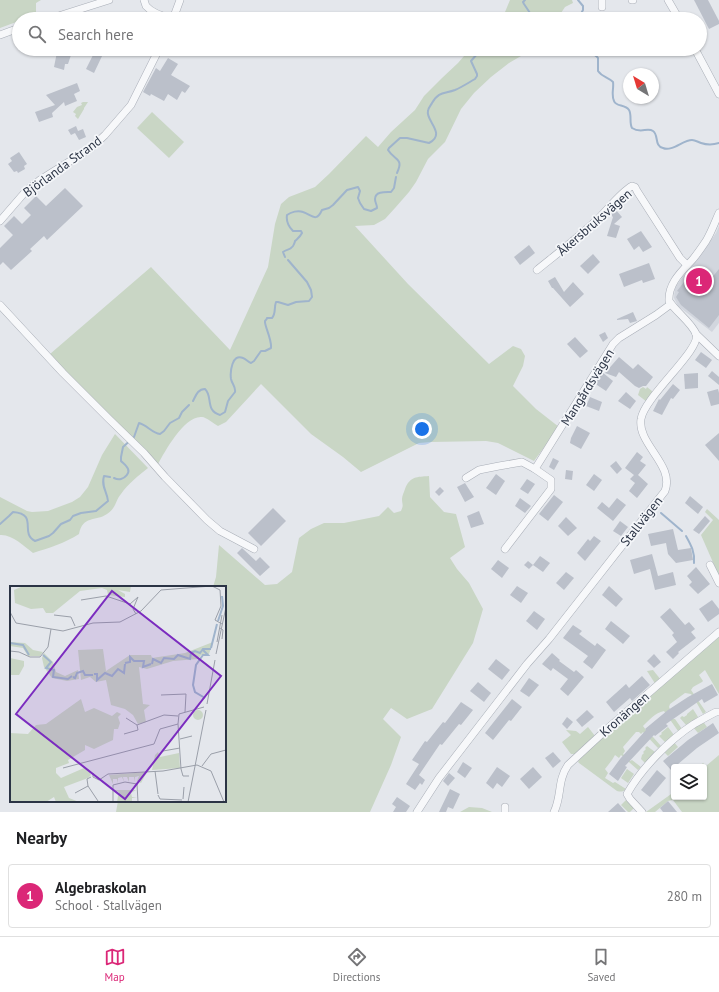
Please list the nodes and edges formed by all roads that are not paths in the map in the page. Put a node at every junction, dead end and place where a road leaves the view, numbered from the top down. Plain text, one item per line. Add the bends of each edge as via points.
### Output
1 (109, 0) edge
2 (144, 0) edge
3 (180, 0) edge
4 (668, 0) edge
5 (71, 12) edge
6 (154, 12) edge
7 (176, 12) edge
8 (675, 12) edge
9 (12, 31) edge
10 (0, 35) edge
11 (156, 56) edge
12 (699, 56) edge
13 (719, 94) edge
14 (719, 213) edge
15 (0, 221) edge
16 (687, 265) junction
17 (537, 270) dead end
18 (671, 304) junction
19 (0, 305) edge
20 (696, 334) junction
21 (719, 356) edge
22 (535, 469) junction
23 (466, 478) dead end
24 (254, 549) dead end
25 (505, 549) dead end
26 (710, 565) dead end
27 (719, 583) edge
28 (719, 632) edge
29 (719, 712) edge
30 (417, 812) edge
31 (554, 812) edge
32 (642, 812) edge

1 - 5 street
2 - 6 street via 146,6
3 - 7 street
4 - 8 street
9 - 10 street
11 - 15 street, Björlanda Strand via 131,105 105,135 91,148 26,191
12 - 13 street
14 - 16 street via 707,239
16 - 17 street, Åkersbruksvägen via 632,186 582,234
16 - 18 street via 672,284 669,296
18 - 20 street
18 - 22 street, Mangårdsvägen via 616,341
19 - 24 street via 214,527
20 - 21 street
20 - 30 street, Stallvägen via 694,346 642,414 644,436 666,477 665,492 459,751
22 - 23 street via 522,462 479,470
22 - 25 street via 551,480 551,489
26 - 27 street
28 - 31 street, Kronängen via 568,765 561,778
29 - 32 street via 693,725 668,744 636,780 627,794

